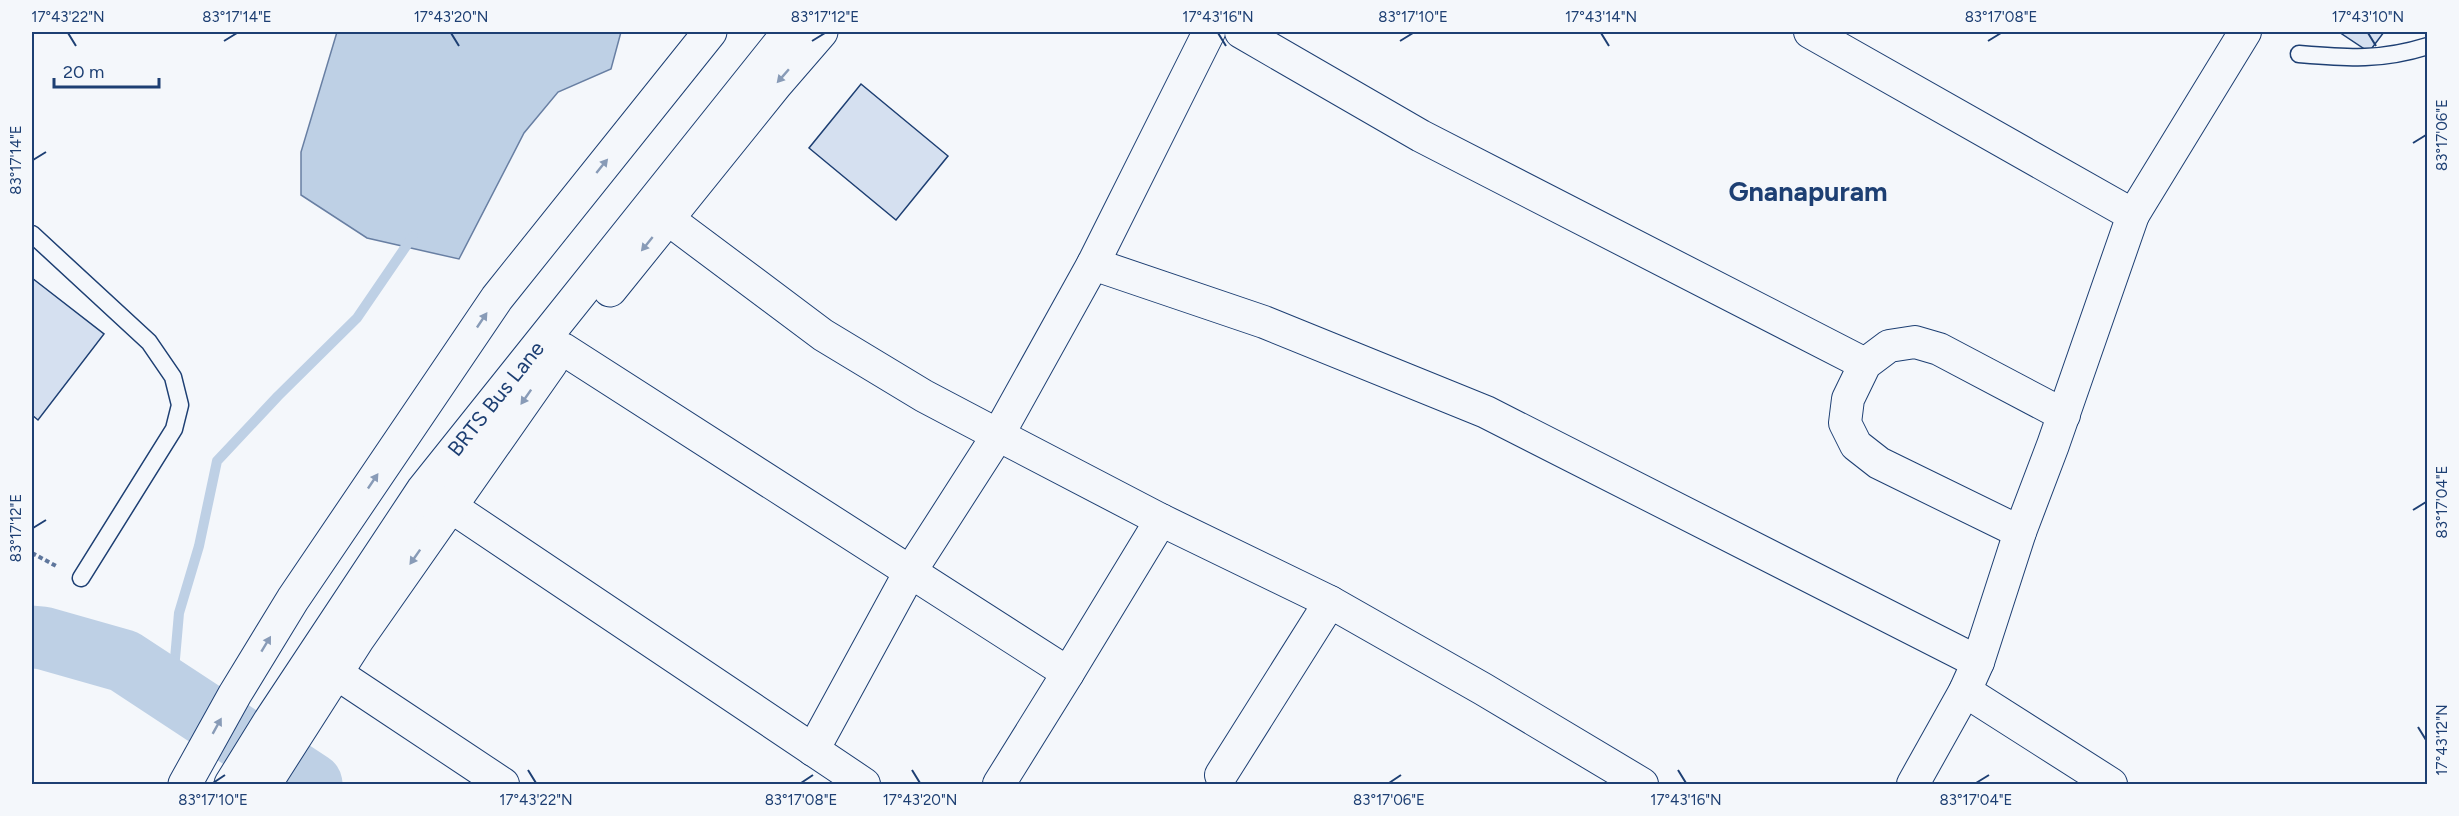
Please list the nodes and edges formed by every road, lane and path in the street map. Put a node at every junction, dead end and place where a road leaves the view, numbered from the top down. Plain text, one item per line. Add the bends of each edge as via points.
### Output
1 (710, 32) edge
2 (789, 32) edge
3 (821, 32) edge
4 (1209, 32) edge
5 (1240, 32) edge
6 (1810, 32) edge
7 (2245, 32) edge
8 (2427, 46) edge
9 (2299, 54) dead end
10 (2133, 215) junction
11 (668, 219) junction
12 (32, 234) edge
13 (1093, 264) junction
14 (563, 349) junction
15 (1865, 364) junction
16 (2064, 415) junction
17 (998, 435) junction
18 (450, 506) junction
19 (1161, 520) junction
20 (2020, 532) junction
21 (910, 572) junction
22 (81, 578) dead end
23 (1330, 602) junction
24 (1978, 662) junction
25 (336, 673) junction
26 (1068, 673) junction
27 (1965, 691) junction
28 (282, 730) junction
29 (813, 750) junction
30 (192, 771) edge
31 (1224, 781) edge
32 (231, 783) edge
33 (265, 784) edge
34 (502, 784) edge
35 (864, 784) edge
36 (999, 784) edge
37 (1642, 784) edge
38 (1913, 784) edge
39 (2111, 784) edge

30 -> 1 main road via 293,599 497,298
2 - 28 main road, BRTS Bus Lane via 423,490
3 -> 11 main road
4 - 13 street
5 - 15 street via 1421,136
6 - 10 street
7 - 10 street
8 - 9 lane via 2387,57 2359,59
10 - 16 street
11 -> 14 main road
11 - 17 street via 823,335
12 - 22 lane via 149,342 173,377 180,405 174,429
13 - 17 street
13 - 24 street via 1264,322 1486,412
14 -> 18 main road
14 - 21 street
15 - 16 street via 1889,346 1915,342 1939,349
15 - 20 street via 1848,399 1845,423 1856,445 1879,463
16 - 20 street
17 - 19 street
17 - 21 street
18 -> 25 main road
18 - 29 street
19 - 23 street
19 - 26 street
20 - 24 street
21 - 26 street
21 - 29 street
23 - 31 street
23 - 37 street
24 - 27 street
25 - 28 main road
25 - 34 street
26 - 36 street
27 - 38 street
27 - 39 street
28 - 32 main road, BRTS Bus Lane
28 - 33 main road
29 - 35 street

